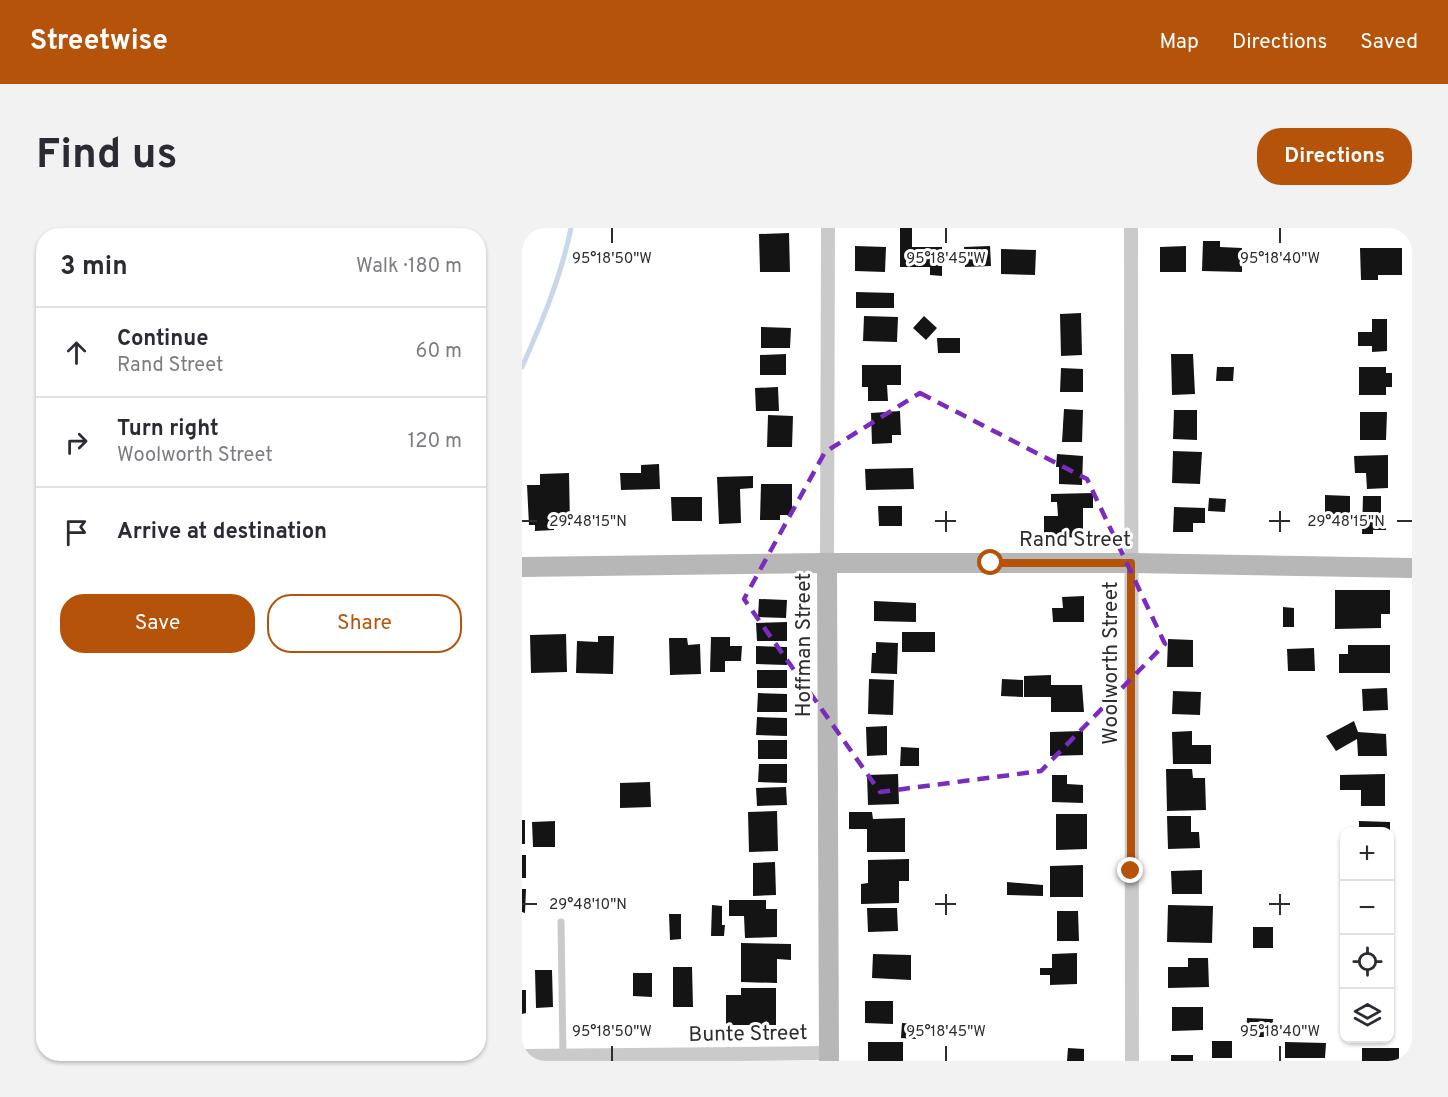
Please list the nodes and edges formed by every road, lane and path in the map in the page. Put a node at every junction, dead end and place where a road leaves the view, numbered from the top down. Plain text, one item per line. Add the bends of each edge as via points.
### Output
1 (828, 228) edge
2 (1131, 228) edge
3 (827, 563) junction
4 (1131, 563) junction
5 (522, 567) edge
6 (1412, 568) edge
7 (561, 922) dead end
8 (522, 1056) edge
9 (563, 1056) junction
10 (830, 1057) edge
11 (1132, 1061) edge

1 - 3 street, Hoffman Street
2 - 4 street, Woolworth Street
3 - 4 street, Rand Street
3 - 5 street, Rand Street
3 - 10 street, Hoffman Street
4 - 6 street, Rand Street
4 - 11 street, Woolworth Street
7 - 9 lane
8 - 9 street, Bunte Street
9 - 10 street, Bunte Street

